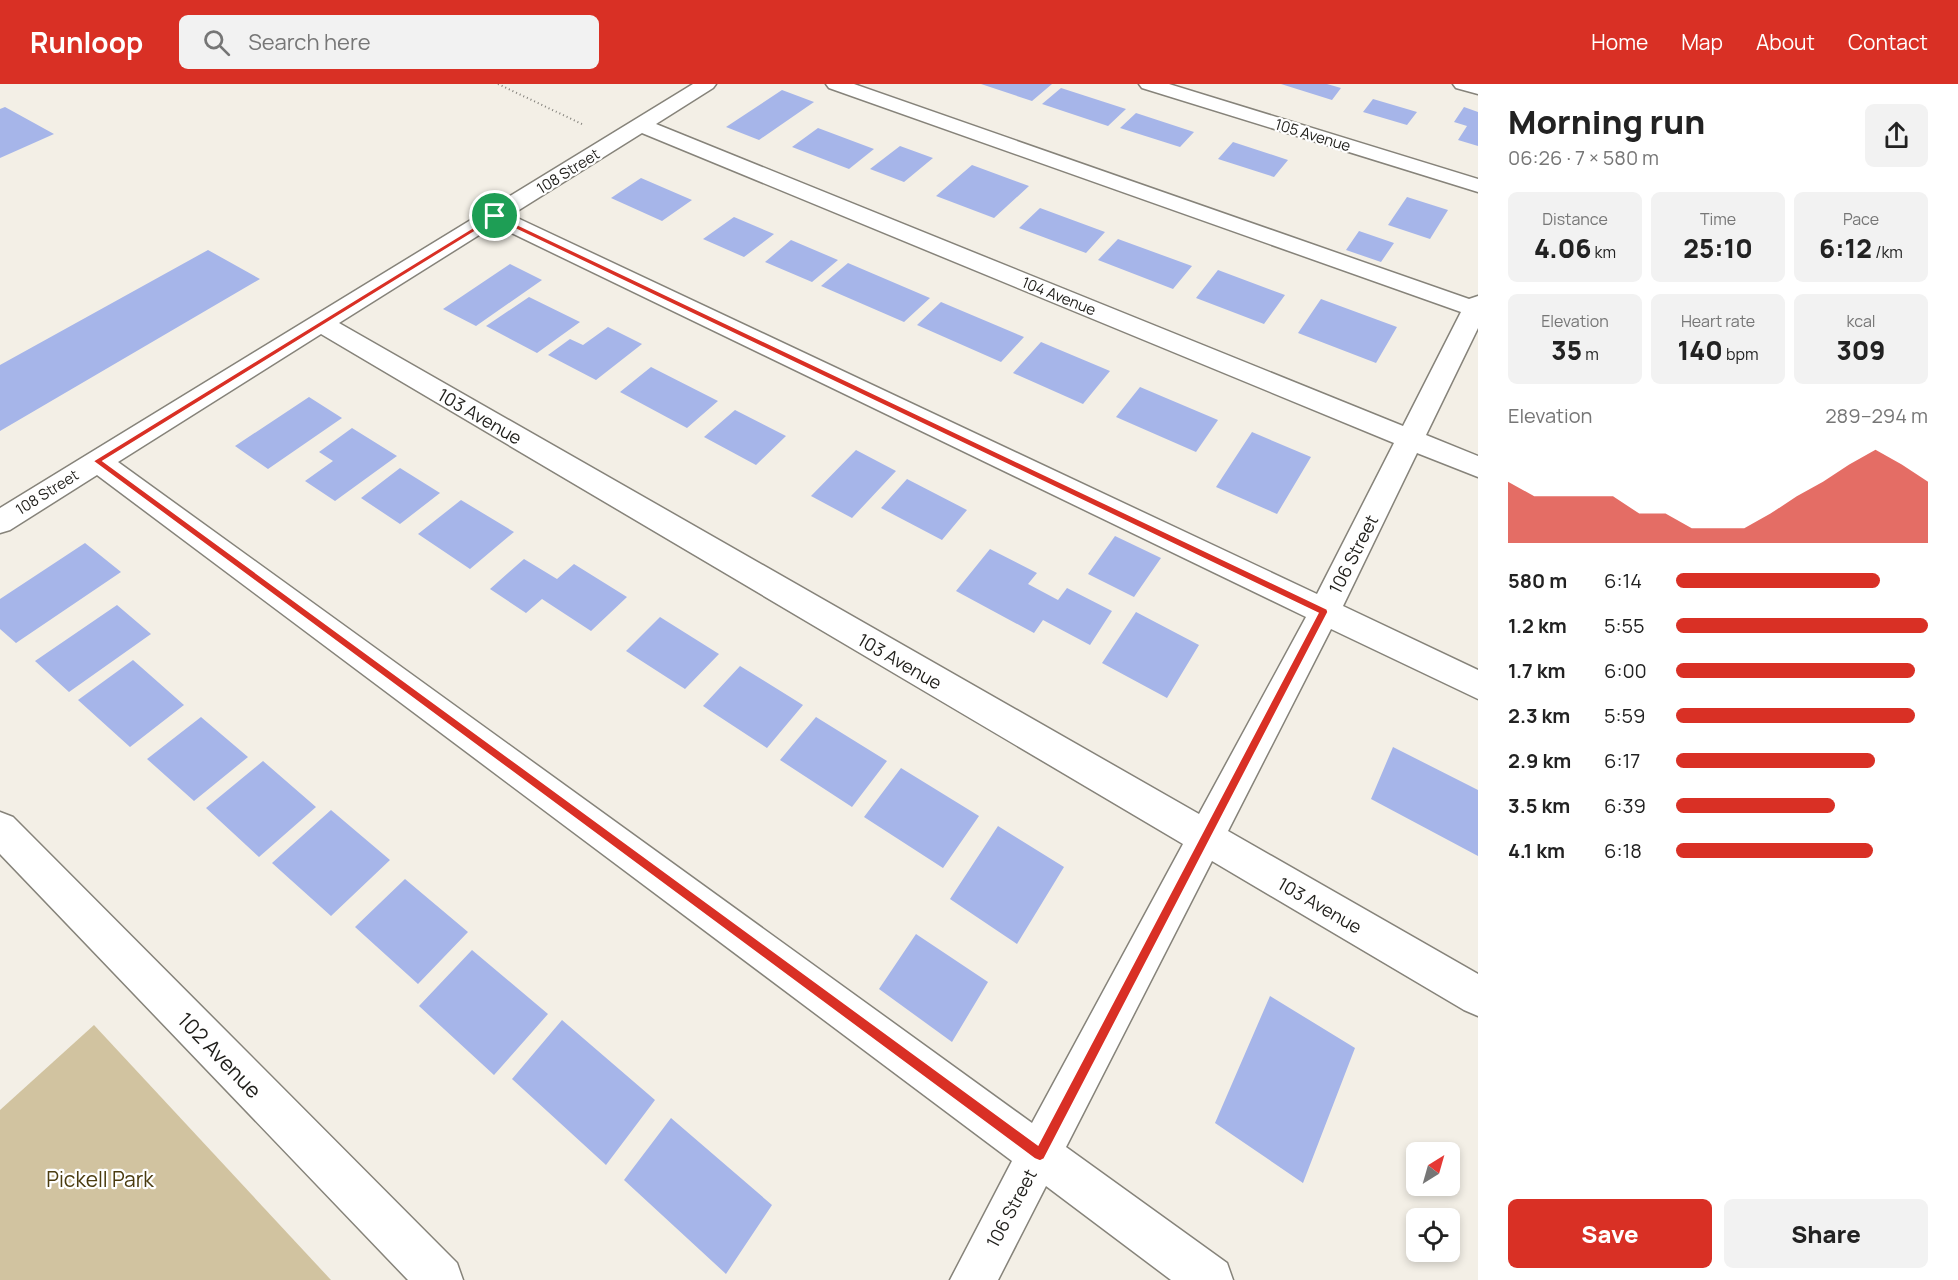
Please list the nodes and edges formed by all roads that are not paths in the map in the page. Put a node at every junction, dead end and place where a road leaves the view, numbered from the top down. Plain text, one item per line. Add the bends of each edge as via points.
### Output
1 (706, 84) edge
2 (836, 84) edge
3 (1149, 84) edge
4 (1463, 84) edge
5 (1478, 88) edge
6 (640, 124) junction
7 (1478, 186) edge
8 (495, 216) junction
9 (1477, 307) edge
10 (322, 324) junction
11 (1410, 440) junction
12 (97, 461) junction
13 (1478, 467) edge
14 (0, 522) edge
15 (1324, 612) junction
16 (1478, 685) edge
17 (0, 829) edge
18 (1205, 839) junction
19 (1478, 996) edge
20 (1040, 1154) junction
21 (440, 1280) edge
22 (973, 1280) edge
23 (1210, 1280) edge

1 - 6 street, 108 Street
2 - 9 street
3 - 7 street, 105 Avenue
4 - 5 street
6 - 8 street, 108 Street
6 - 11 street, 104 Avenue
8 - 10 street, 108 Street
8 - 15 street
9 - 11 street, 106 Street
10 - 12 street, 108 Street
10 - 18 street, 103 Avenue
11 - 13 street, 104 Avenue
11 - 15 street, 106 Street
12 - 14 street, 108 Street
12 - 20 street
15 - 16 street
15 - 18 street, 106 Street
17 - 21 street, 102 Avenue
18 - 19 street, 103 Avenue
18 - 20 street, 106 Street
20 - 22 street, 106 Street
20 - 23 street

